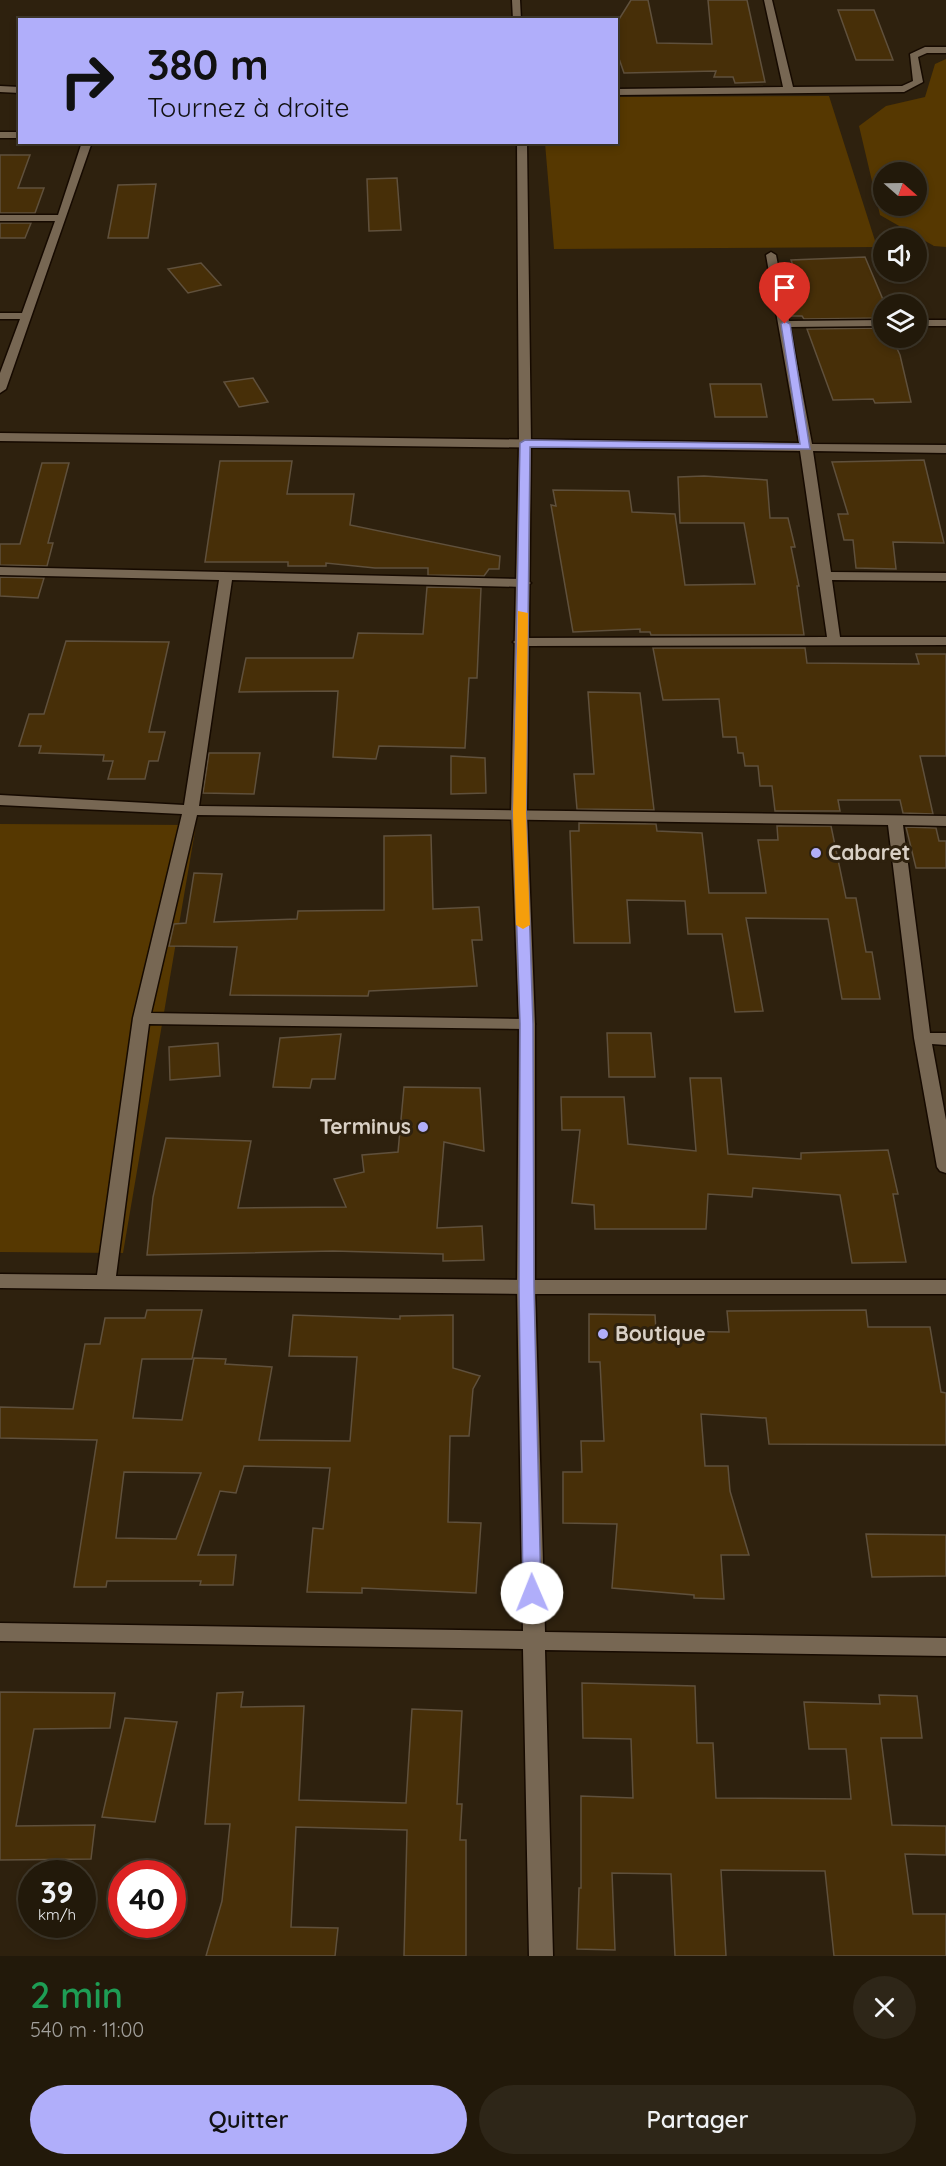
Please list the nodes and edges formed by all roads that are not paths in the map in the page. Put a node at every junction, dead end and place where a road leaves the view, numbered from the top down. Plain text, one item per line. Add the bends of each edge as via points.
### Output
1 (516, 0) edge
2 (768, 0) edge
3 (517, 18) edge
4 (946, 50) edge
5 (0, 89) edge
6 (18, 90) edge
7 (789, 91) junction
8 (618, 92) edge
9 (0, 135) edge
10 (18, 135) edge
11 (86, 144) edge
12 (522, 144) edge
13 (0, 218) edge
14 (60, 218) junction
15 (771, 255) dead end
16 (0, 316) edge
17 (26, 316) junction
18 (873, 323) edge
19 (927, 323) edge
20 (946, 323) edge
21 (785, 324) junction
22 (0, 389) edge
23 (0, 437) edge
24 (525, 443) junction
25 (806, 447) junction
26 (946, 449) edge
27 (0, 572) edge
28 (226, 576) junction
29 (824, 576) junction
30 (946, 577) edge
31 (524, 583) junction
32 (834, 640) junction
33 (946, 640) edge
34 (520, 642) junction
35 (0, 800) edge
36 (191, 810) junction
37 (519, 813) junction
38 (895, 821) junction
39 (946, 821) edge
40 (141, 1018) junction
41 (526, 1024) junction
42 (922, 1038) junction
43 (946, 1039) edge
44 (946, 1167) edge
45 (0, 1281) edge
46 (106, 1282) junction
47 (526, 1287) junction
48 (946, 1287) edge
49 (0, 1632) edge
50 (533, 1640) junction
51 (946, 1647) edge
52 (541, 1956) edge

1 - 3 street
2 - 7 street
4 - 7 street via 913,56 918,82 904,89
5 - 6 street
7 - 8 street
9 - 10 street
11 - 14 street
12 - 24 street
13 - 14 street
14 - 17 street
15 - 21 street
16 - 17 street
17 - 22 street
18 - 21 street
19 - 20 street
21 - 25 street
23 - 24 street
24 - 25 street
24 - 31 street
25 - 26 street
25 - 29 street
27 - 28 street
28 - 31 street
28 - 36 street
29 - 30 street
29 - 32 street
31 - 34 street
32 - 33 street
32 - 34 street
34 - 37 street
35 - 36 street
36 - 37 street
36 - 40 street
37 - 38 street
37 - 41 street
38 - 39 street
38 - 42 street
40 - 41 street
40 - 46 street
41 - 47 street
42 - 43 street
42 - 44 street
45 - 46 street
46 - 47 street
47 - 48 street
47 - 50 street
49 - 50 street
50 - 51 street
50 - 52 street

